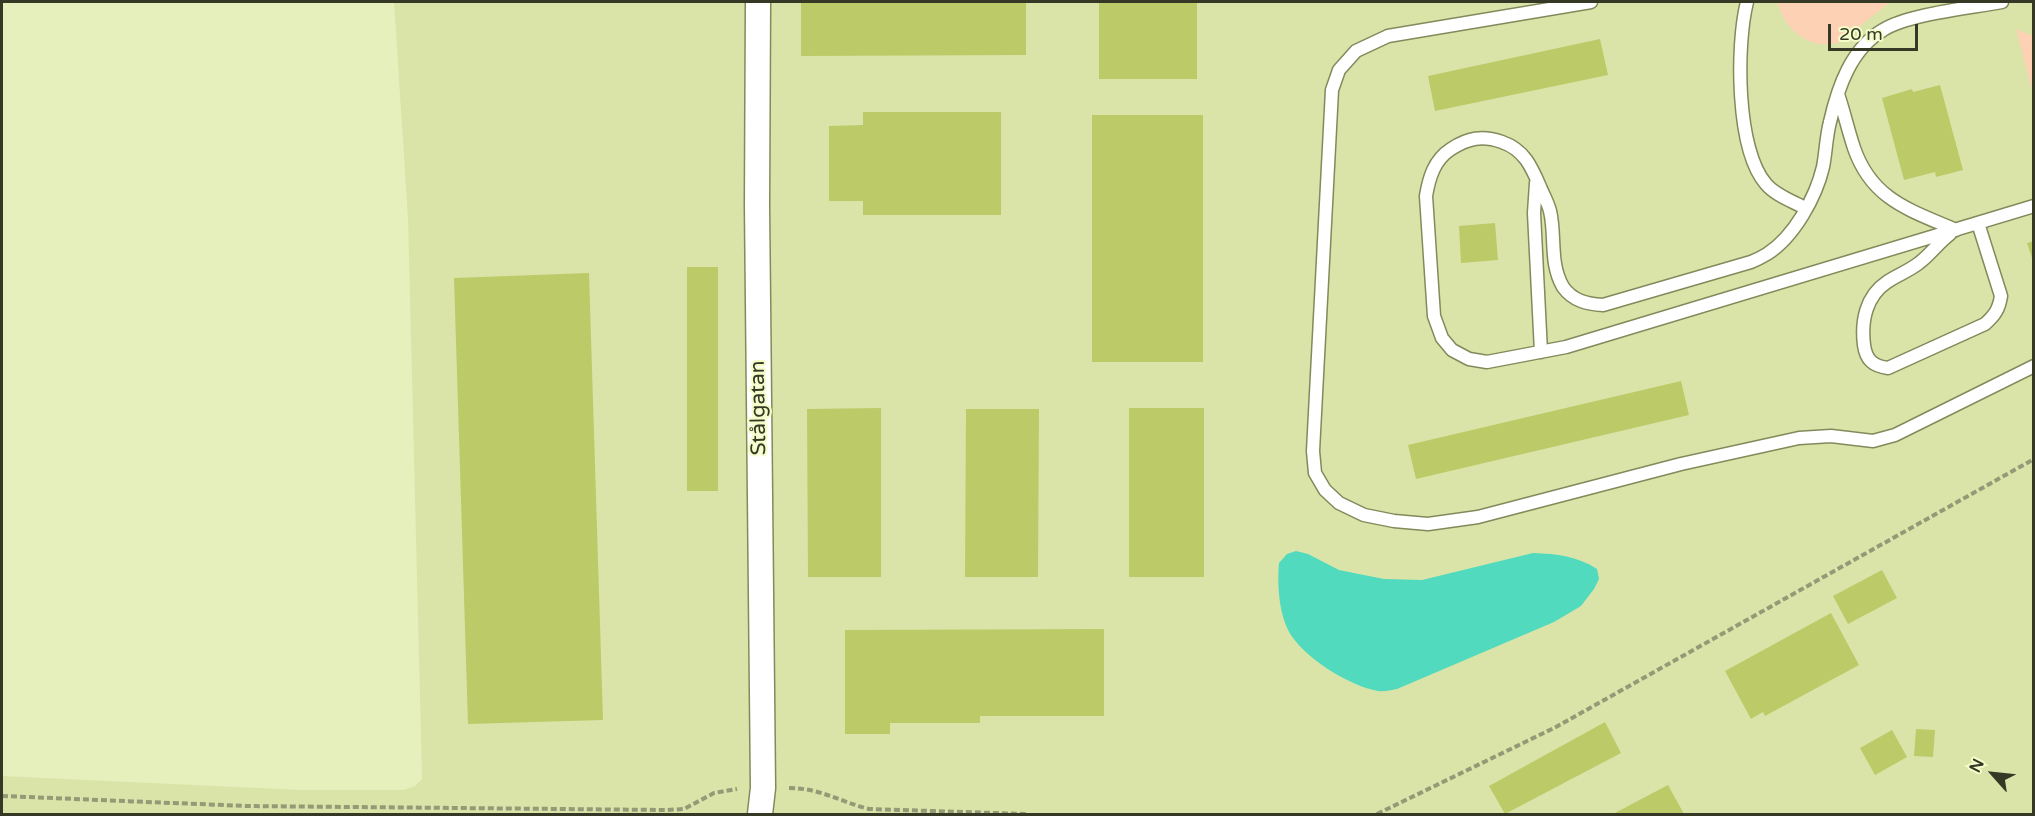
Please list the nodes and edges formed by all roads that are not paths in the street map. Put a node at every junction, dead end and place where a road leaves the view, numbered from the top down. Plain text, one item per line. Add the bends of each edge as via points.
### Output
1 (758, 2) edge
2 (1591, 2) edge
3 (1748, 2) edge
4 (2002, 2) edge
5 (1838, 94) junction
6 (1537, 179) junction
7 (2034, 206) edge
8 (1805, 208) junction
9 (1978, 223) junction
10 (1956, 230) junction
11 (1540, 352) junction
12 (2034, 366) edge
13 (760, 814) edge

1 - 13 street, Stålgatan via 763,788
2 - 12 lane via 1388,36 1356,51 1339,70 1332,90 1313,451 1315,473 1339,503 1364,514 1428,524 1478,517 1787,440 1831,436 1873,441 1895,435
3 - 8 lane via 1740,77 1744,126 1754,165 1766,185
4 - 5 lane via 1902,21 1885,28 1866,41 1845,74
5 - 8 lane via 1822,168
5 - 10 lane via 1853,146 1870,180 1896,203
6 - 8 lane via 1550,210 1558,276 1565,290 1587,304 1603,305 1750,262 1768,254 1786,237
6 - 11 lane via 1534,213
6 - 11 lane via 1526,157 1512,146 1478,137 1446,152 1428,180 1426,196 1434,316 1442,338 1452,350 1486,362
7 - 9 lane
9 - 10 lane
9 - 10 lane via 2001,296 1994,316 1985,324 1888,368 1877,367 1864,349 1868,304 1886,282 1920,262
10 - 11 lane

